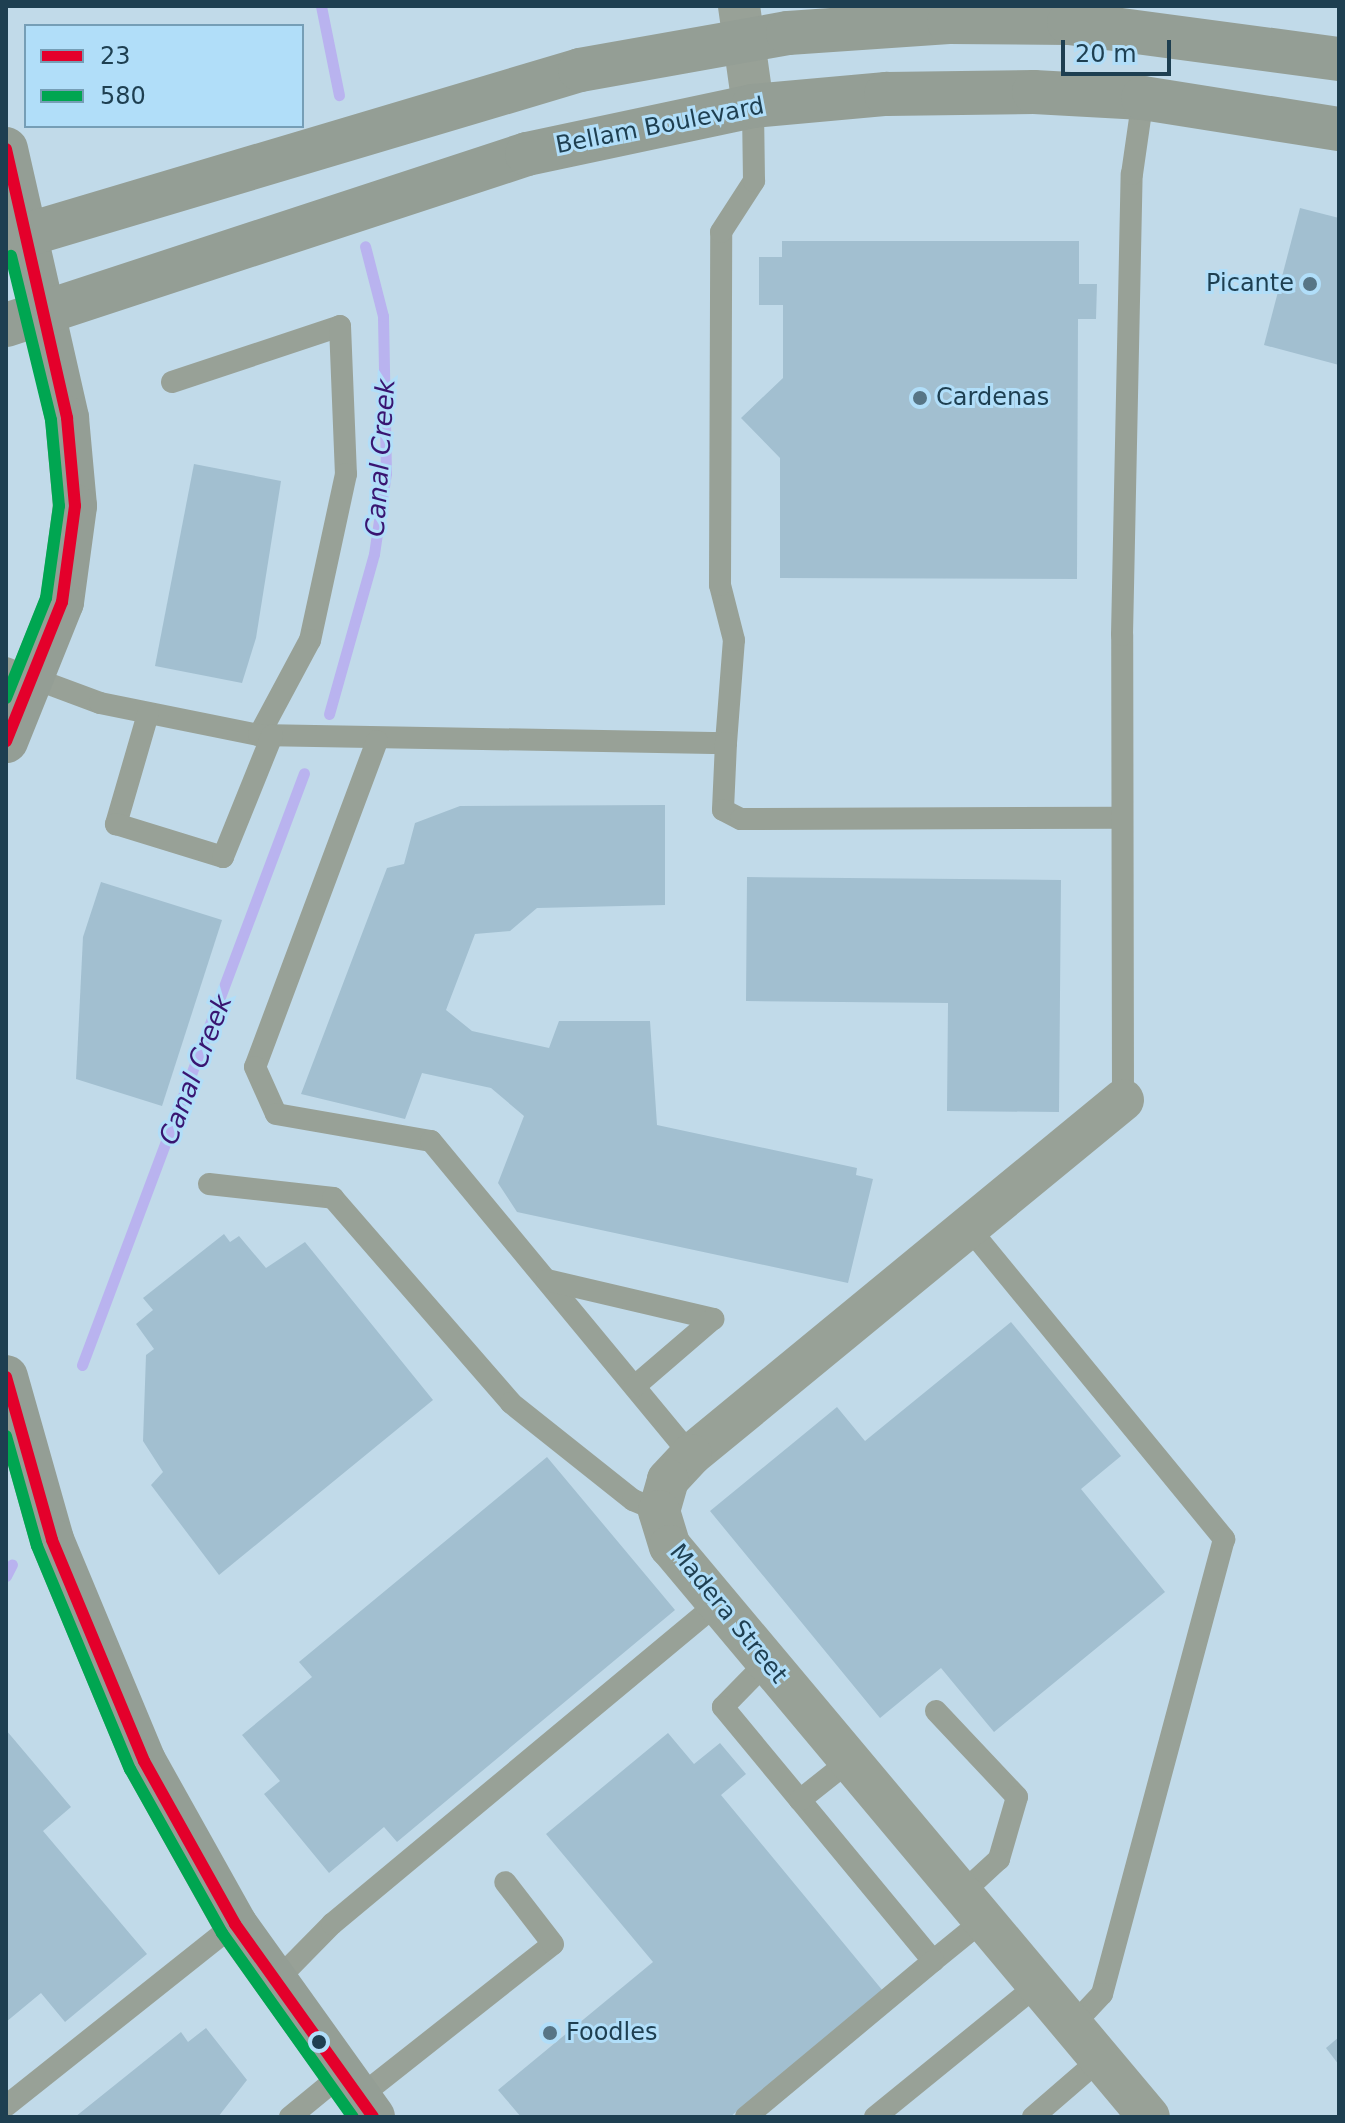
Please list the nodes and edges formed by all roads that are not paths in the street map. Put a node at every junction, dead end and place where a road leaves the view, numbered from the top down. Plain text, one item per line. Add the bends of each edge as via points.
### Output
1 (741, 23) edge
2 (1339, 59) edge
3 (1143, 98) junction
4 (753, 106) junction
5 (1339, 129) edge
6 (6, 149) edge
7 (16, 238) edge
8 (23, 318) edge
9 (172, 382) dead end
10 (20, 673) edge
11 (148, 714) junction
12 (266, 736) junction
13 (6, 741) edge
14 (377, 741) junction
15 (726, 743) junction
16 (1121, 818) junction
17 (1123, 1100) joint
18 (209, 1184) dead end
19 (968, 1227) junction
20 (547, 1280) junction
21 (6, 1377) edge
22 (635, 1386) junction
23 (16, 1453) edge
24 (691, 1455) junction
25 (659, 1511) junction
26 (718, 1603) junction
27 (767, 1662) junction
28 (936, 1711) dead end
29 (849, 1761) junction
30 (800, 1800) junction
31 (505, 1882) dead end
32 (971, 1908) junction
33 (235, 1924) junction
34 (933, 1961) junction
35 (273, 1984) junction
36 (1036, 1986) junction
37 (1071, 2027) junction
38 (1099, 2060) junction
39 (357, 2097) edge
40 (6, 2106) edge
41 (290, 2117) edge
42 (746, 2117) edge
43 (875, 2117) edge
44 (1033, 2117) edge
45 (1149, 2117) edge

1 - 2 street via 1069,23
1 - 4 street
1 - 7 street
3 - 4 street, Bellam Boulevard via 923,92
3 - 5 street, Bellam Boulevard
3 - 16 lane via 1132,174
4 - 8 street, Bellam Boulevard via 527,154
4 - 15 lane via 754,181 721,232 720,585 734,640
6 - 7 street
7 - 8 street
8 - 10 street via 71,440 75,530 62,602
9 - 12 lane via 340,326 346,474 310,640
10 - 11 lane
10 - 13 street
11 - 12 lane
11 - 12 lane via 116,824 223,857
12 - 14 lane
14 - 15 lane
14 - 20 lane via 255,1067 276,1114 431,1141
15 - 16 lane via 723,810 741,819
16 - 17 lane
17 - 19 street
18 - 25 lane via 333,1198 511,1403 633,1500
19 - 24 street
19 - 37 lane via 1224,1539 1102,1994
20 - 22 lane
20 - 22 lane via 713,1319
21 - 23 street
22 - 24 lane
23 - 33 street via 110,1690
24 - 25 street via 668,1480
25 - 26 street, Madera Street via 670,1546
26 - 27 street, Madera Street
26 - 35 lane via 332,1924
27 - 29 street, Madera Street
27 - 30 lane via 723,1707
28 - 32 lane via 1017,1797 999,1859
29 - 30 lane
29 - 32 street, Madera Street
30 - 34 lane
31 - 39 lane via 553,1944
32 - 34 lane
32 - 36 street, Madera Street
33 - 35 street
33 - 40 lane
34 - 42 lane
35 - 39 street
36 - 37 street, Madera Street
36 - 43 lane
37 - 38 street, Madera Street
38 - 44 lane
38 - 45 street, Madera Street
39 - 41 lane

